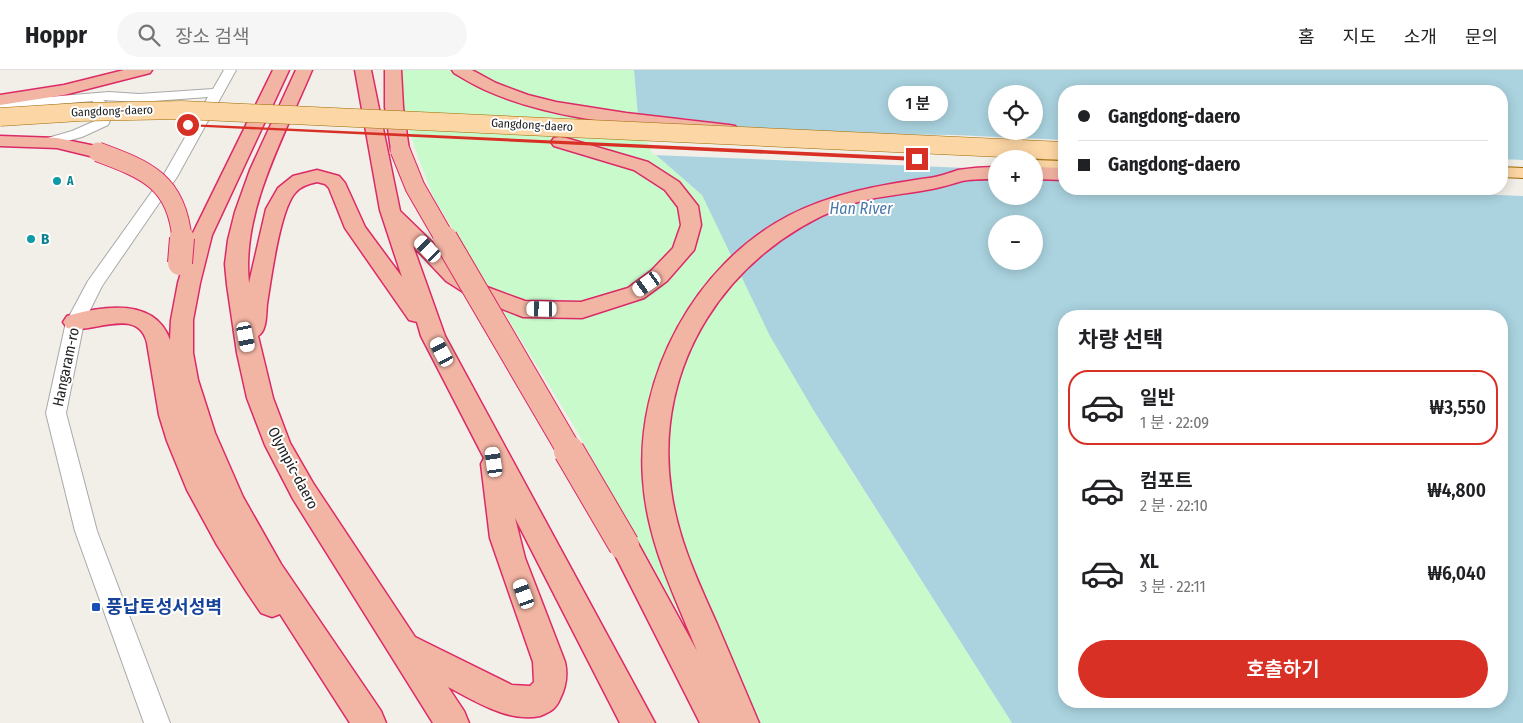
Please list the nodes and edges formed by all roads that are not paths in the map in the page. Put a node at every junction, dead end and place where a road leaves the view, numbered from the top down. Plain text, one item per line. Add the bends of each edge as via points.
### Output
1 (144, 70) edge
2 (230, 70) edge
3 (281, 70) edge
4 (304, 70) edge
5 (363, 70) edge
6 (393, 70) edge
7 (460, 70) edge
8 (217, 93) junction
9 (91, 97) junction
10 (139, 98) junction
11 (0, 100) edge
12 (0, 105) edge
13 (108, 109) junction
14 (0, 117) edge
15 (0, 132) edge
16 (776, 137) junction
17 (0, 141) edge
18 (49, 142) junction
19 (560, 142) junction
20 (1058, 151) edge
21 (988, 163) edge
22 (1043, 165) edge
23 (1058, 166) edge
24 (1508, 172) edge
25 (1043, 173) edge
26 (1523, 173) edge
27 (988, 174) edge
28 (1058, 174) edge
29 (1508, 187) edge
30 (1523, 188) edge
31 (390, 210) junction
32 (182, 320) junction
33 (75, 322) junction
34 (433, 336) junction
35 (249, 353) junction
36 (492, 445) junction
37 (405, 648) junction
38 (331, 664) junction
39 (157, 723) edge
40 (369, 723) edge
41 (452, 723) edge
42 (638, 723) edge
43 (718, 723) edge
44 (742, 723) edge

1 - 11 highway via 64,90
2 - 8 street, Hangaram-ro
3 - 32 highway via 202,235
4 - 35 highway, Olympic-daero via 260,170 238,240 236,264
5 - 31 highway
6 - 43 highway, bridge via 400,150 415,187 624,545
7 - 16 highway, bridge via 498,89 550,105
8 - 10 street
8 - 33 street, Hangaram-ro via 170,177 94,285
9 - 10 street
9 - 12 street
9 - 13 street
10 - 13 street
13 - 18 street via 103,122
14 - 16 main road, Gangdong-daero, bridge via 182,110
15 - 19 main road, Gangdong-daero via 168,124
16 - 20 main road, Gangdong-daero, bridge
17 - 18 highway
18 - 32 highway, bridge via 98,152 134,166 162,185 183,226 177,280
19 - 21 main road, Gangdong-daero
19 - 31 highway via 641,166 672,186 688,206 691,225 683,250 659,276 636,292 582,310 523,309 479,292 454,276
22 - 23 main road
24 - 26 main road
25 - 28 highway
27 - 44 highway via 882,190 834,203 785,226 760,242 718,285 683,336 671,365 658,423 656,478 680,578
29 - 30 main road
31 - 34 highway
32 - 38 highway via 181,353 186,380 217,471 247,532
33 - 38 highway via 121,316 135,318 152,328 158,338 164,384 173,418 185,452 212,508 232,545 285,621
33 - 39 street, Hangaram-ro via 56,413 86,531
34 - 35 highway via 355,228 338,187 332,180 317,176 293,184 276,209 259,286
34 - 36 highway
35 - 37 highway, Olympic-daero via 260,398 278,445 302,491
36 - 37 highway via 506,545 549,659 551,670 547,693 530,704 521,704
36 - 42 highway
37 - 41 highway, Olympic-daero
38 - 40 highway

